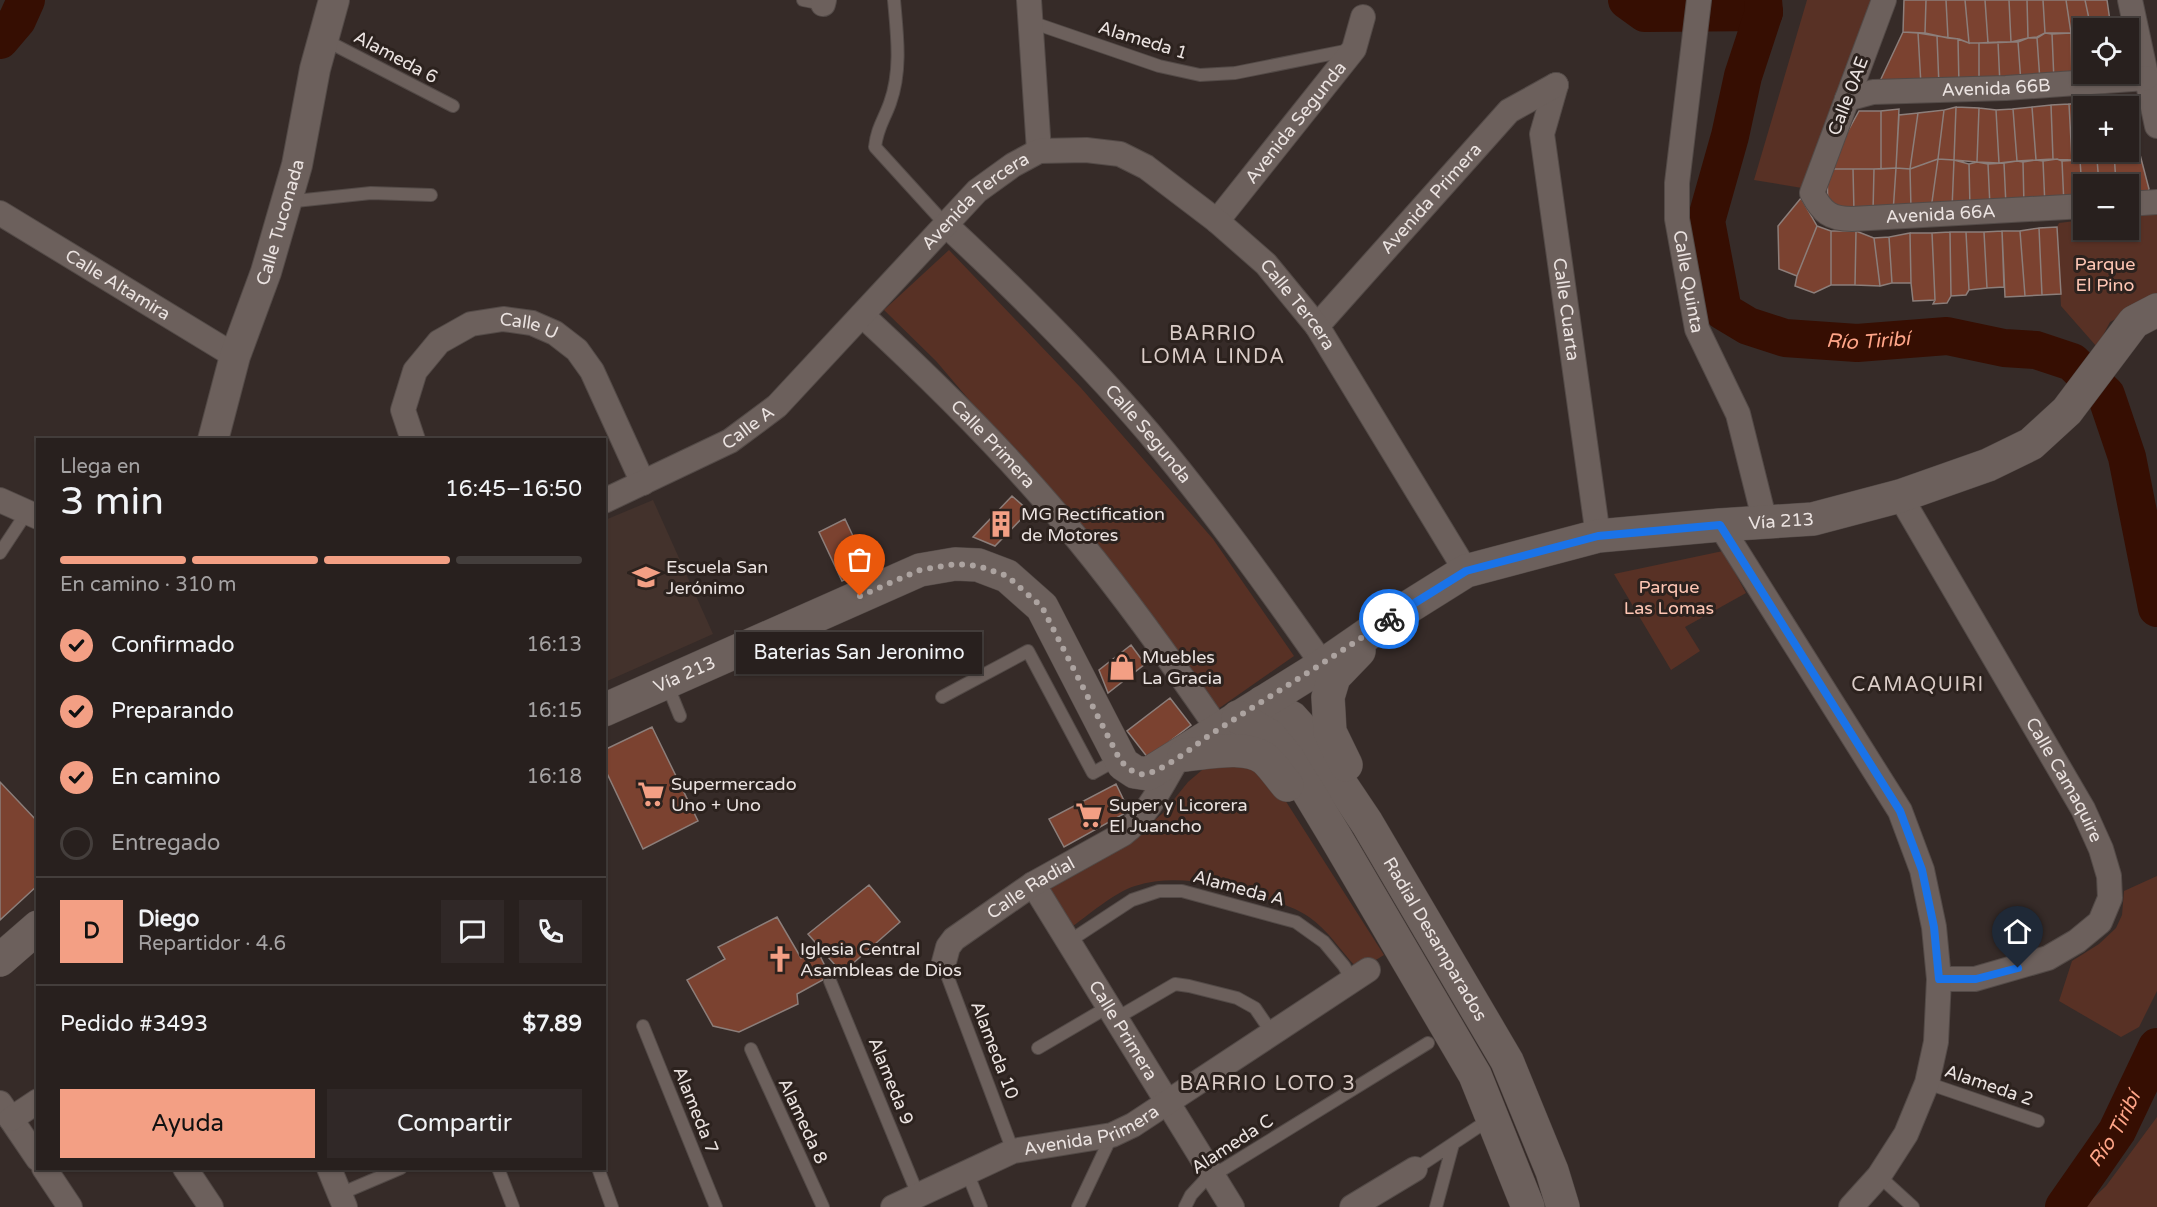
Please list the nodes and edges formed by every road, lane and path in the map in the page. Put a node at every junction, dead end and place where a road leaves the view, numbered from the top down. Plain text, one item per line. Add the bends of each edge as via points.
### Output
1 (334, 0) edge
2 (894, 0) edge
3 (1700, 0) edge
4 (1884, 0) edge
5 (2130, 0) edge
6 (1030, 11) edge
7 (1364, 17) dead end
8 (323, 39) junction
9 (1354, 49) junction
10 (2146, 78) junction
11 (1556, 85) joint
12 (1847, 99) junction
13 (453, 106) dead end
14 (2157, 126) edge
15 (1039, 151) junction
16 (1812, 193) joint
17 (431, 195) dead end
18 (286, 202) junction
19 (2157, 202) edge
20 (2139, 203) edge
21 (2073, 207) edge
22 (0, 213) edge
23 (1217, 221) junction
24 (946, 225) junction
25 (2157, 310) edge
26 (862, 315) junction
27 (1317, 326) junction
28 (235, 356) junction
29 (214, 438) edge
30 (412, 438) edge
31 (643, 483) junction
32 (1900, 496) junction
33 (0, 500) edge
34 (606, 500) edge
35 (32, 514) edge
36 (1765, 522) junction
37 (1720, 525) junction
38 (1598, 536) junction
39 (0, 553) edge
40 (1466, 571) junction
41 (1391, 618) junction
42 (1323, 665) junction
43 (666, 683) junction
44 (942, 697) dead end
45 (606, 709) edge
46 (680, 716) dead end
47 (1240, 716) junction
48 (1330, 732) junction
49 (1180, 756) junction
50 (1121, 761) junction
51 (1367, 823) junction
52 (1132, 828) junction
53 (1335, 836) junction
54 (1034, 884) junction
55 (36, 929) edge
56 (1068, 942) junction
57 (0, 960) edge
58 (944, 962) joint
59 (1360, 975) joint
60 (1939, 979) junction
61 (830, 981) dead end
62 (1112, 1013) junction
63 (643, 1026) dead end
64 (1272, 1033) junction
65 (1428, 1043) dead end
66 (1038, 1048) dead end
67 (751, 1049) dead end
68 (1927, 1083) junction
69 (36, 1102) edge
70 (1166, 1103) junction
71 (5, 1111) edge
72 (2038, 1121) dead end
73 (1478, 1127) dead end
74 (1112, 1135) junction
75 (1453, 1144) junction
76 (1013, 1151) junction
77 (36, 1156) edge
78 (1415, 1169) joint
79 (45, 1170) edge
80 (186, 1170) edge
81 (330, 1170) edge
82 (397, 1170) edge
83 (499, 1170) edge
84 (598, 1170) edge
85 (966, 1172) junction
86 (1213, 1176) junction
87 (1879, 1176) junction
88 (918, 1195) junction
89 (343, 1201) edge
90 (70, 1207) edge
91 (211, 1207) edge
92 (513, 1207) edge
93 (612, 1207) edge
94 (716, 1207) edge
95 (823, 1207) edge
96 (893, 1207) edge
97 (981, 1207) edge
98 (1077, 1207) edge
99 (1185, 1207) edge
100 (1232, 1207) edge
101 (1352, 1207) edge
102 (1436, 1207) edge
103 (1528, 1207) edge
104 (1563, 1207) edge
105 (1851, 1207) edge
106 (1913, 1207) edge

1 - 8 street, Calle Tuconada
2 - 24 lane via 898,67 890,102 876,131 875,147
3 - 36 street, Calle Quinta via 1677,183 1677,219 1697,329 1738,414
4 - 12 street, Calle 0AE
5 - 10 street
6 - 9 lane, Alameda 1 via 1159,66 1200,75 1235,73
6 - 15 street, Avenida Tercera
7 - 9 street, Avenida Segunda
8 - 13 lane, Alameda 6
8 - 18 street, Calle Tuconada
9 - 23 street, Avenida Segunda
10 - 12 street, Avenida 66B via 1883,92
10 - 14 street
11 - 27 street, Avenida Primera via 1509,111
11 - 38 street, Calle Cuarta via 1542,134
12 - 16 street, Calle 0AE
15 - 23 street, Calle Tercera via 1120,154 1146,167
15 - 24 street, Avenida Tercera via 977,191
16 - 21 street, Avenida 66A via 1830,216 1838,219
17 - 18 lane via 371,193
18 - 28 street, Calle Tuconada via 266,272
19 - 20 street
22 - 28 street, Calle Altamira
23 - 27 street, Calle Tercera via 1266,264
24 - 26 street, Avenida Tercera
24 - 42 street, Calle Segunda via 1046,321 1148,432 1209,507
25 - 32 main road, Vía 213 via 2133,322 2067,411 2031,444 1988,465
26 - 31 street, Calle A via 777,406 730,441
26 - 47 street, Calle Primera via 975,423 1079,540 1148,628
27 - 40 street, Calle Tercera
28 - 29 street, Calle Tuconada
30 - 31 street, Calle U via 403,410 415,371 439,342 471,324 503,318 532,323 555,333 577,350 592,371
31 - 34 street, Calle A
32 - 36 main road, Vía 213 via 1813,519
32 - 60 street, Calle Camaquire via 2083,809 2109,876 2110,898 2100,922 2077,941 2048,958 2018,968 1976,979
33 - 35 street
35 - 39 lane
36 - 37 main road, Vía 213
37 - 38 main road, Vía 213
37 - 60 street via 1900,811 1922,870 1934,927
38 - 40 main road, Vía 213
40 - 41 main road, Vía 213
41 - 42 main road, Vía 213
41 - 48 main road via 1334,677 1328,697
42 - 47 main road, Vía 213
42 - 48 main road via 1317,688 1320,711
43 - 45 main road, Vía 213
43 - 46 lane
43 - 50 main road, Vía 213 via 920,570 955,564 978,566 1007,576 1042,607
44 - 50 lane via 1028,651 1093,773
47 - 49 main road, Vía 213
47 - 51 main road, Radial Desamparados via 1292,718 1310,738
47 - 53 main road, Radial Desamparados via 1270,736 1288,758
48 - 51 main road via 1358,790
49 - 50 main road, Vía 213 via 1148,774 1135,772
49 - 52 street, Calle Radial
49 - 53 main road via 1244,751 1264,758
50 - 52 street via 1135,788
51 - 104 main road, Radial Desamparados via 1507,1061
52 - 54 street, Calle Radial
53 - 103 main road, Radial Desamparados via 1474,1075
54 - 56 street, Calle Primera
54 - 58 street, Calle Radial via 954,939
55 - 57 main road
56 - 59 lane, Alameda A via 1132,900 1159,891 1182,891 1296,921
56 - 62 street, Calle Primera
58 - 76 lane, Alameda 10
59 - 64 street, Avenida Primera
60 - 68 street via 1936,1042
61 - 88 lane, Alameda 9
62 - 64 lane via 1174,984 1237,999 1255,1008
62 - 66 lane
62 - 70 street, Calle Primera
63 - 94 lane, Alameda 7
64 - 70 street, Avenida Primera
65 - 86 lane, Alameda C
67 - 95 lane, Alameda 8
68 - 72 lane, Alameda 2
68 - 87 street via 1906,1134
69 - 71 street
70 - 74 street, Avenida Primera
70 - 86 street, Calle Primera
71 - 77 street
73 - 75 lane
74 - 76 street, Avenida Primera
74 - 98 lane
75 - 78 lane
75 - 102 lane
76 - 85 street, Avenida Primera
78 - 101 street
79 - 90 street
80 - 91 street
81 - 89 street
82 - 89 lane
83 - 92 lane
84 - 93 lane
85 - 88 street, Avenida Primera
85 - 97 lane
86 - 99 lane, Alameda C via 1197,1188
86 - 100 street, Calle Primera
87 - 105 street
87 - 106 lane
88 - 96 street, Avenida Primera

